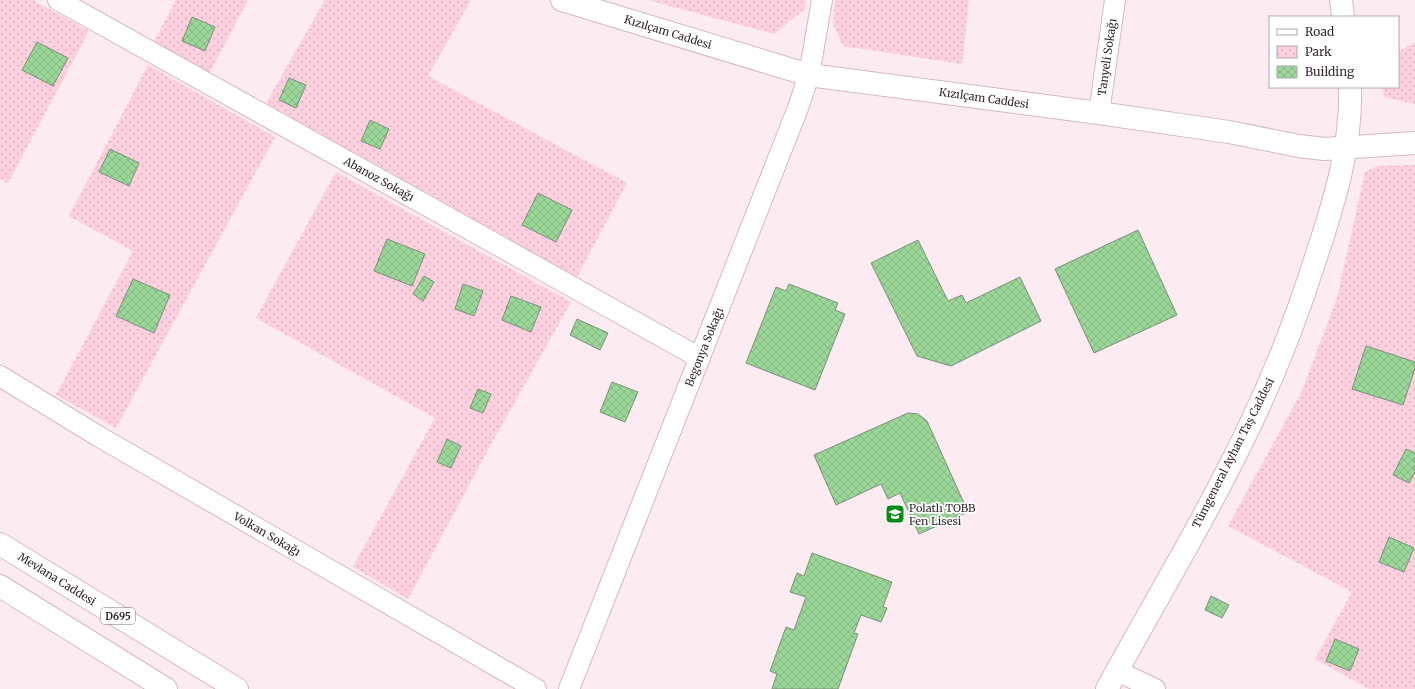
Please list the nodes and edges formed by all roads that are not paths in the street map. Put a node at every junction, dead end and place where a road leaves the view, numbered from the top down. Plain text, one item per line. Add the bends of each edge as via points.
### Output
1 (58, 0) edge
2 (562, 0) edge
3 (822, 0) edge
4 (1115, 0) edge
5 (1340, 0) edge
6 (1343, 16) edge
7 (809, 75) junction
8 (1350, 88) edge
9 (1099, 113) junction
10 (1415, 143) edge
11 (1346, 147) junction
12 (700, 358) junction
13 (0, 376) edge
14 (0, 544) edge
15 (0, 586) edge
16 (1112, 680) edge
17 (166, 689) edge
18 (237, 689) edge
19 (536, 689) edge
20 (569, 689) edge
21 (1155, 689) edge

1 - 12 street, Abanoz Sokağı
2 - 7 street, Kızılçam Caddesi
3 - 7 street, Begonya Sokağı
4 - 9 street, Tanyeli Sokağı
5 - 6 street
7 - 9 street, Kızılçam Caddesi
7 - 12 street, Begonya Sokağı
8 - 11 street, Tümgeneral Ayhan Taş Caddesi
9 - 11 street, Kızılçam Caddesi via 1229,132 1299,146 1324,149
10 - 11 street, Kızılçam Caddesi
11 - 16 street, Tümgeneral Ayhan Taş Caddesi via 1323,235 1302,301 1277,364 1222,481
12 - 20 street, Begonya Sokağı
13 - 19 street, Volkan Sokağı via 98,436
14 - 18 street, Mevlana Caddesi / D695
15 - 17 street
16 - 21 street

